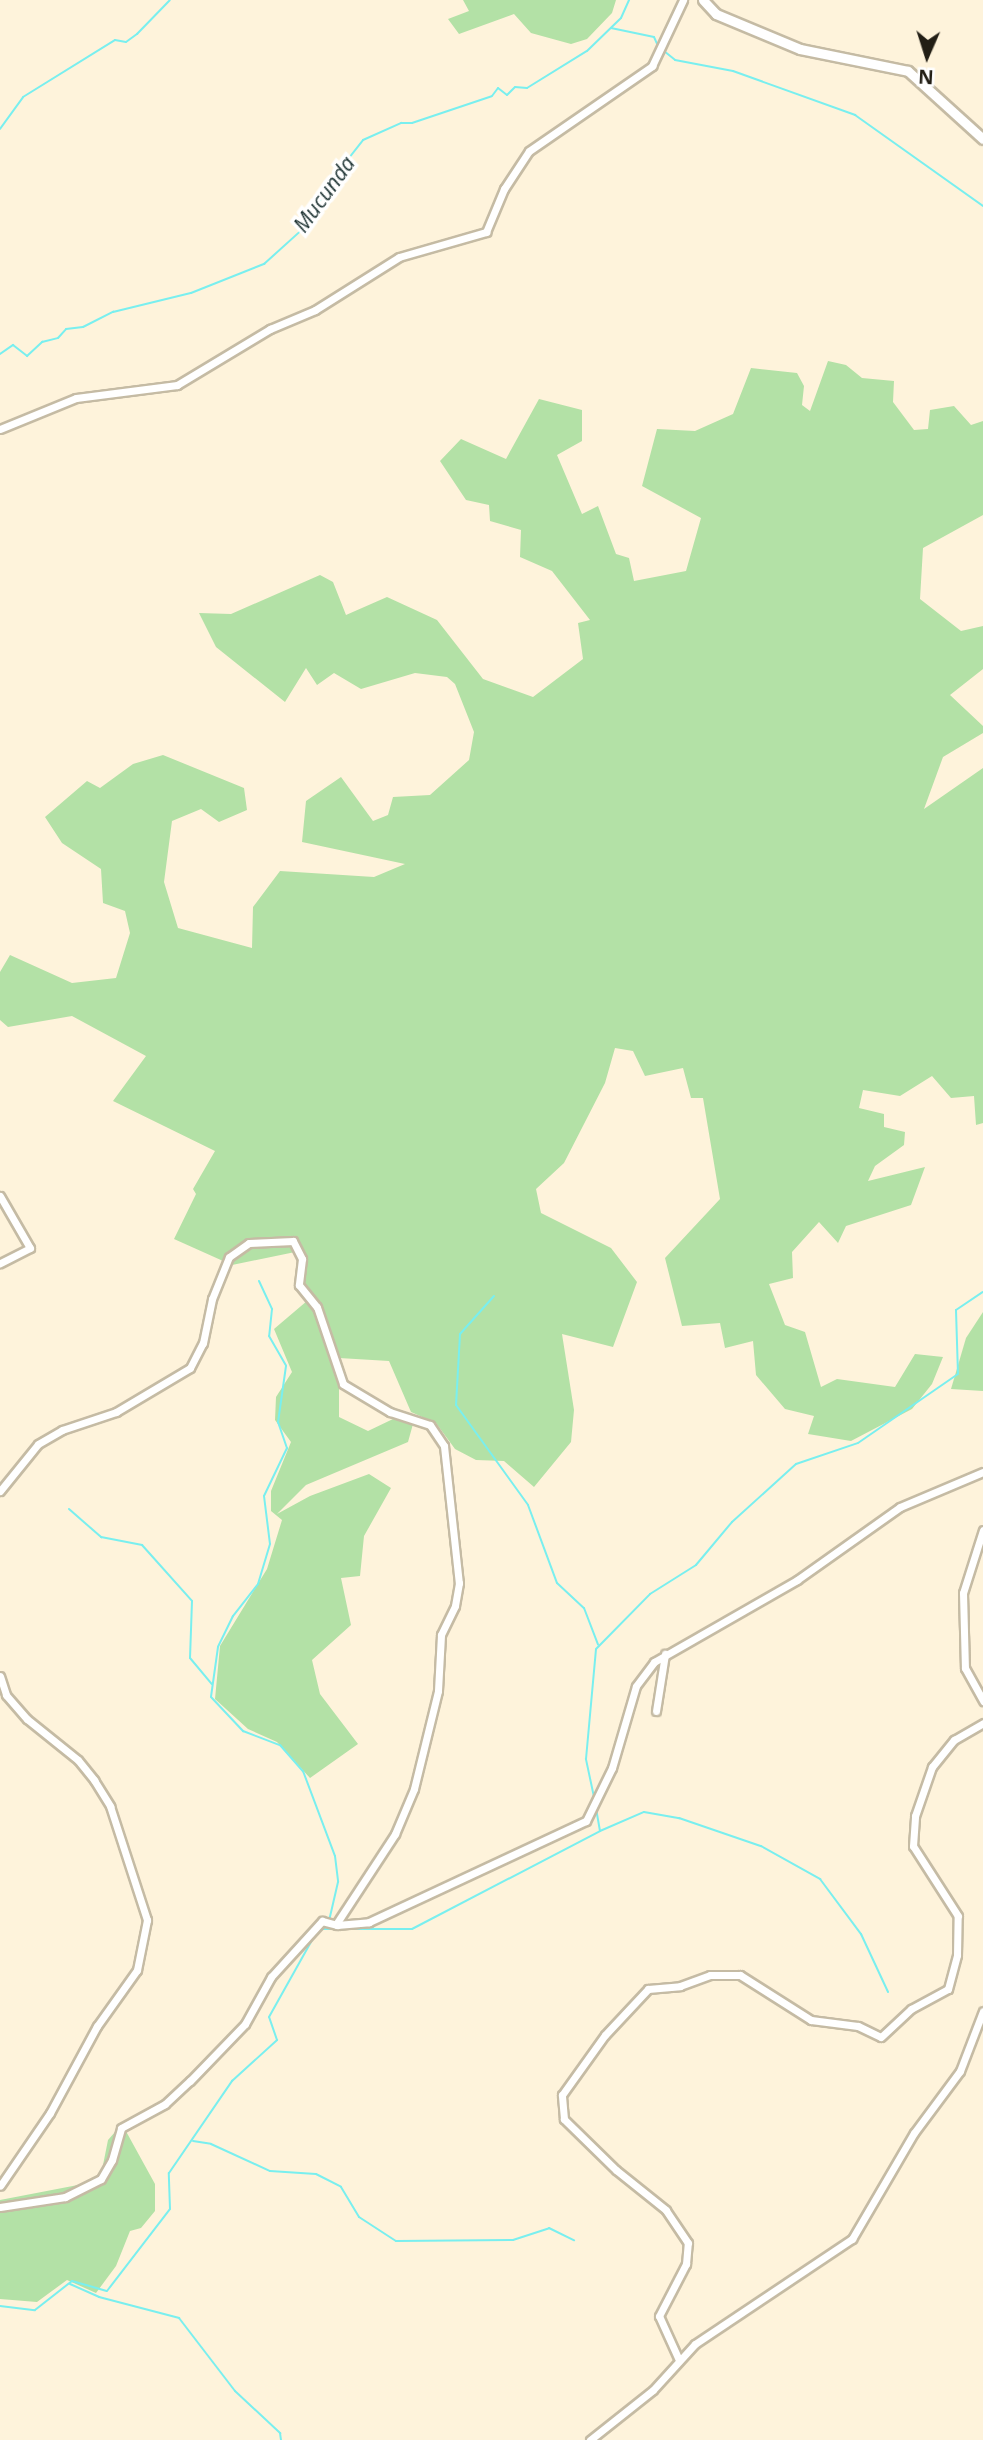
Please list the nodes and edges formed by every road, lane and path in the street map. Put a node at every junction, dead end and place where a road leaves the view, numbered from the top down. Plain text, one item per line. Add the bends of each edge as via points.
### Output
1 (683, 0) edge
2 (704, 0) edge
3 (983, 139) edge
4 (0, 429) edge
5 (0, 1196) edge
6 (0, 1263) edge
7 (983, 1472) edge
8 (0, 1492) edge
9 (983, 1530) edge
10 (665, 1654) junction
11 (0, 1676) edge
12 (983, 1701) edge
13 (656, 1711) dead end
14 (983, 1723) edge
15 (335, 1924) junction
16 (983, 2011) edge
17 (0, 2186) edge
18 (0, 2207) edge
19 (679, 2360) junction
20 (590, 2440) edge

1 - 4 street via 652,66 530,151 504,189 486,232 399,257 316,310 270,329 177,386 76,398
2 - 3 main road via 716,14 800,49 908,71
5 - 6 street via 30,1248
7 - 10 street via 900,1507 797,1580
8 - 15 street via 38,1444 62,1430 116,1412 190,1368 203,1343 212,1299 229,1257 249,1243 293,1241 302,1259 299,1285 317,1307 343,1384 390,1412 430,1425 444,1446 459,1583 455,1606 441,1636 438,1690 414,1789 395,1834
9 - 12 street via 963,1593 965,1668
10 - 13 street
10 - 15 street via 648,1667 636,1686 612,1769 586,1821 463,1875 402,1909 369,1922
11 - 17 street via 6,1695 27,1719 78,1760 110,1806 147,1920 137,1970 97,2026 50,2113
14 - 19 street via 954,1740 932,1767 915,1816 913,1846 958,1916 957,1955 948,1989 911,2009 881,2037 858,2026 811,2020 740,1975 710,1975 680,1986 648,1989 620,2016 562,2095 564,2119 601,2157 666,2210 688,2243 686,2264 659,2316
15 - 18 street via 322,1920 271,1977 237,2033 165,2104 121,2127 101,2179 65,2197
16 - 19 street via 960,2071 914,2133 880,2199 852,2238 705,2337
19 - 20 street via 653,2390

